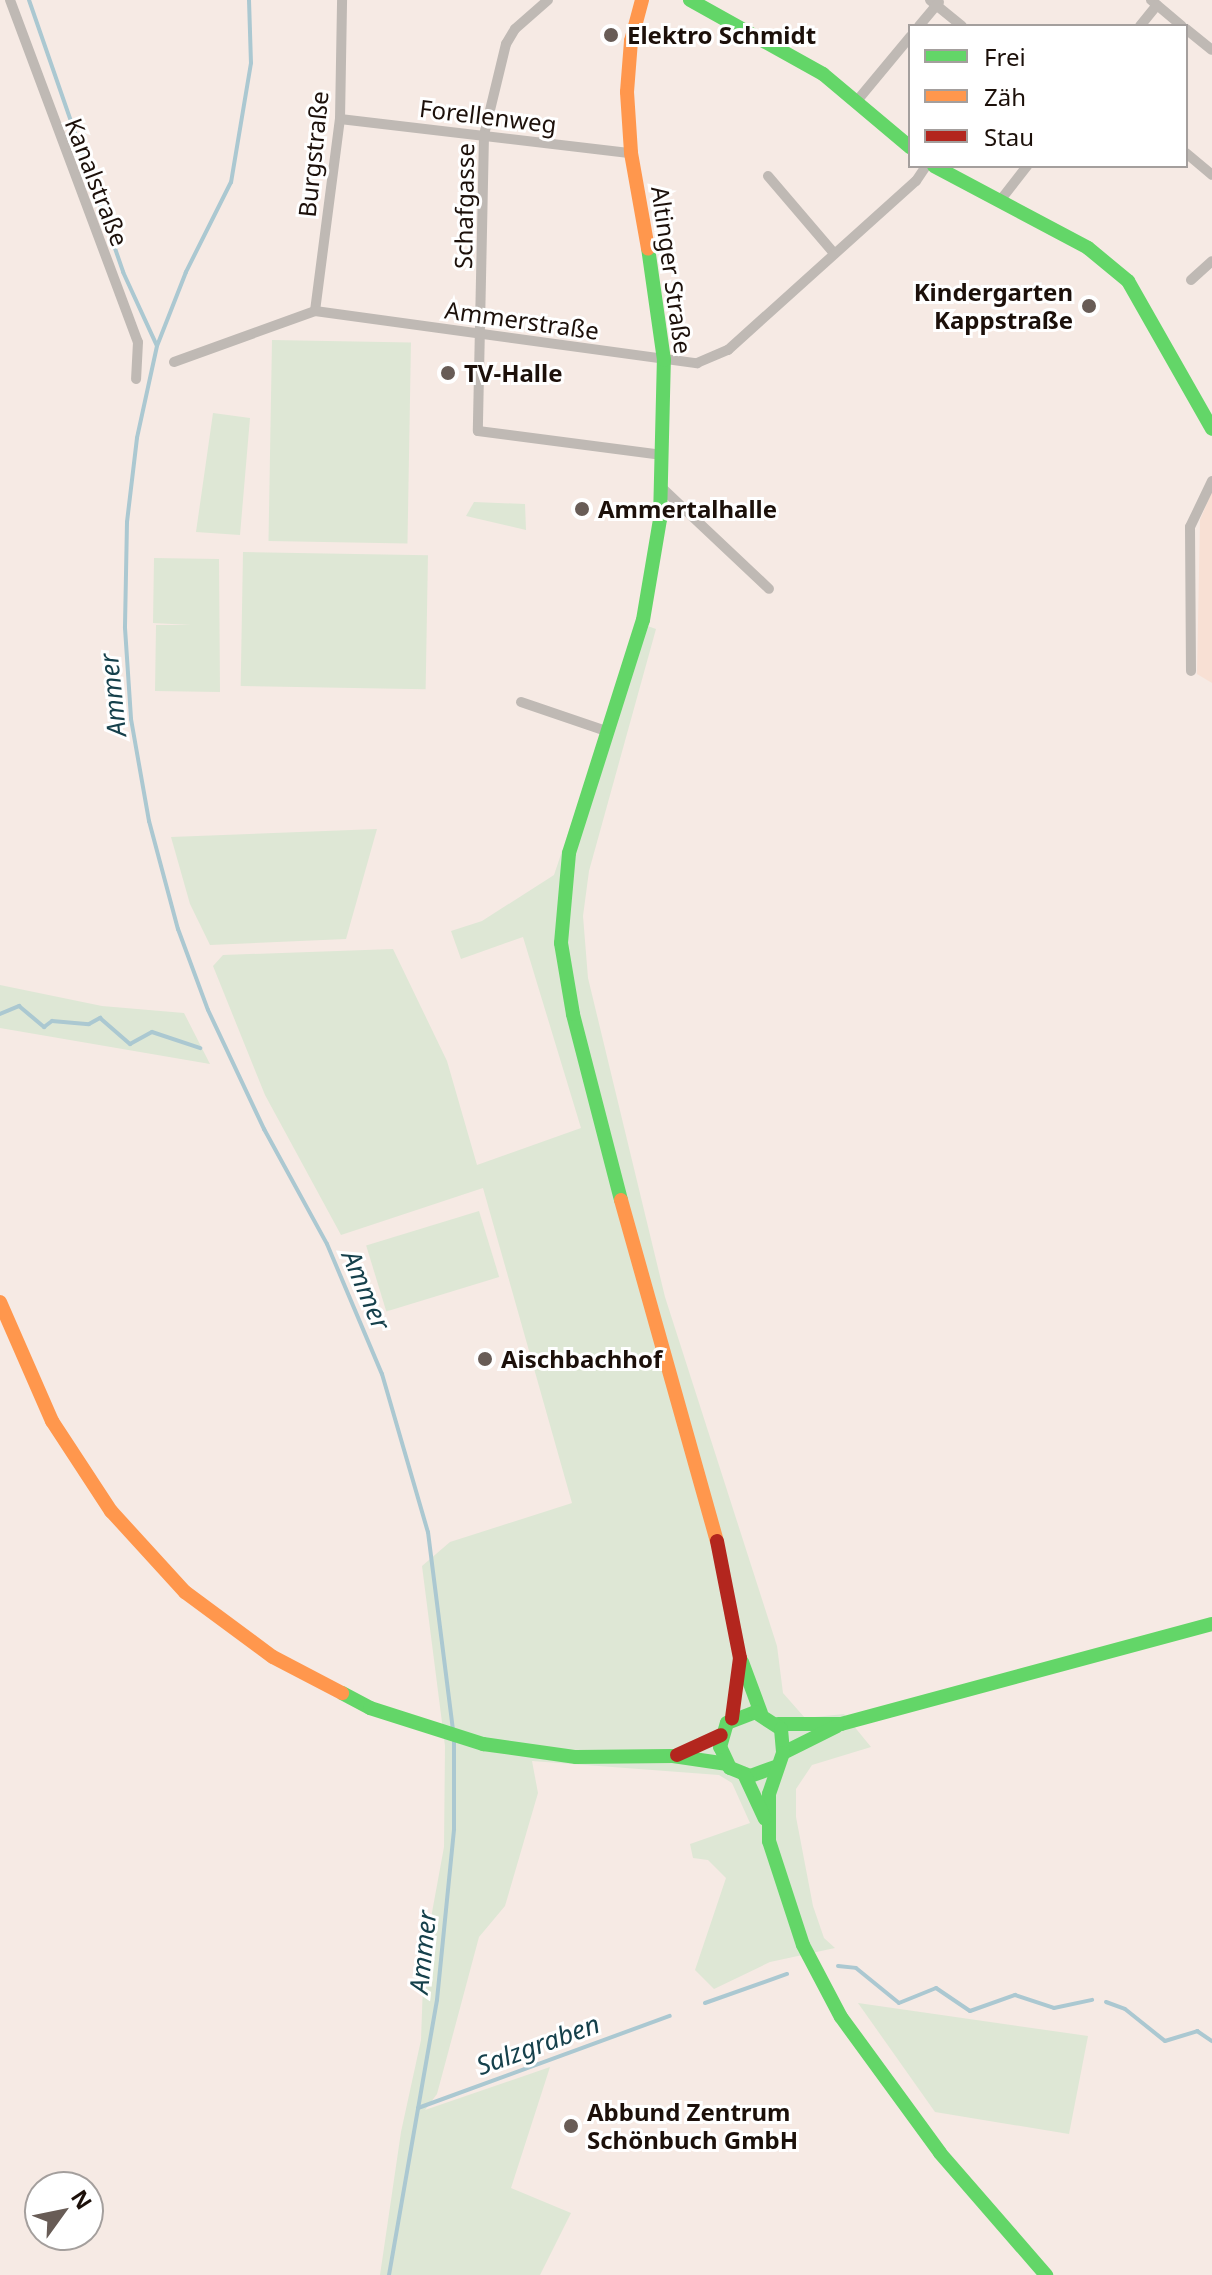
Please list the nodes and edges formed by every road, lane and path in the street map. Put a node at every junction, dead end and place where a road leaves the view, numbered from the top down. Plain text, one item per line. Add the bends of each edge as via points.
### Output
1 (10, 0) edge
2 (342, 0) edge
3 (548, 0) edge
4 (642, 0) edge
5 (690, 0) edge
6 (936, 2) edge
7 (1154, 2) edge
8 (920, 24) edge
9 (960, 24) edge
10 (1141, 24) edge
11 (1179, 24) edge
12 (1188, 31) edge
13 (908, 39) edge
14 (1212, 50) edge
15 (856, 102) junction
16 (340, 119) junction
17 (484, 135) junction
18 (908, 145) edge
19 (631, 153) junction
20 (1188, 155) edge
21 (925, 168) edge
22 (938, 168) edge
23 (1025, 168) edge
24 (1212, 175) edge
25 (768, 176) dead end
26 (999, 202) junction
27 (833, 252) junction
28 (1212, 261) edge
29 (1191, 280) dead end
30 (315, 311) junction
31 (483, 336) junction
32 (664, 360) junction
33 (174, 362) dead end
34 (136, 379) dead end
35 (1212, 429) edge
36 (662, 455) junction
37 (1212, 481) edge
38 (662, 488) junction
39 (769, 589) dead end
40 (1191, 671) dead end
41 (521, 702) dead end
42 (609, 732) junction
43 (0, 1302) edge
44 (1212, 1624) edge
45 (740, 1658) junction
46 (761, 1713) junction
47 (732, 1718) junction
48 (778, 1724) junction
49 (841, 1724) junction
50 (721, 1735) junction
51 (783, 1753) junction
52 (673, 1756) junction
53 (727, 1764) junction
54 (775, 1767) junction
55 (745, 1776) junction
56 (767, 1823) junction
57 (1046, 2275) edge

1 - 34 street, Kanalstraße via 138,342
2 - 16 street, Burgstraße
3 - 17 street, Schafgasse via 506,44
4 - 19 street, Altinger Straße via 631,41
5 - 15 street via 774,42
6 - 8 street
6 - 9 street
7 - 10 street
7 - 11 street
12 - 14 street
13 - 15 street
15 - 18 street
16 - 17 street, Forellenweg
16 - 30 street, Burgstraße
17 - 19 street, Forellenweg
17 - 31 street, Schafgasse
19 - 32 street, Altinger Straße
20 - 24 street
21 - 27 street, Ammerstraße
22 - 26 street
23 - 26 street
25 - 27 street
26 - 35 street via 1088,248 1128,281
27 - 32 street, Ammerstraße via 728,350 697,363
28 - 29 street
30 - 31 street, Ammerstraße
30 - 33 street, Ammerstraße
31 - 32 street, Ammerstraße
31 - 36 street, Schafgasse via 478,431
32 - 36 street, Altinger Straße
36 - 38 street, Altinger Straße
37 - 40 street via 1190,527
38 - 39 street
38 - 42 street, Altinger Straße via 643,620
41 - 42 street
42 - 45 street, Altinger Straße via 565,876 563,964 649,1312 721,1548
43 - 52 street via 44,1406 74,1459 170,1577 237,1634 349,1699 435,1732 576,1757
44 - 49 street via 1037,1676
45 - 46 street
45 - 47 street
46 - 47 street
46 - 48 street
47 - 50 street
48 - 49 street
48 - 51 street
49 - 51 street
50 - 52 street
50 - 53 street
51 - 54 street
52 - 53 street
53 - 55 street
54 - 55 street
54 - 56 street
55 - 56 street
56 - 57 street via 793,1920 841,2017 940,2153

